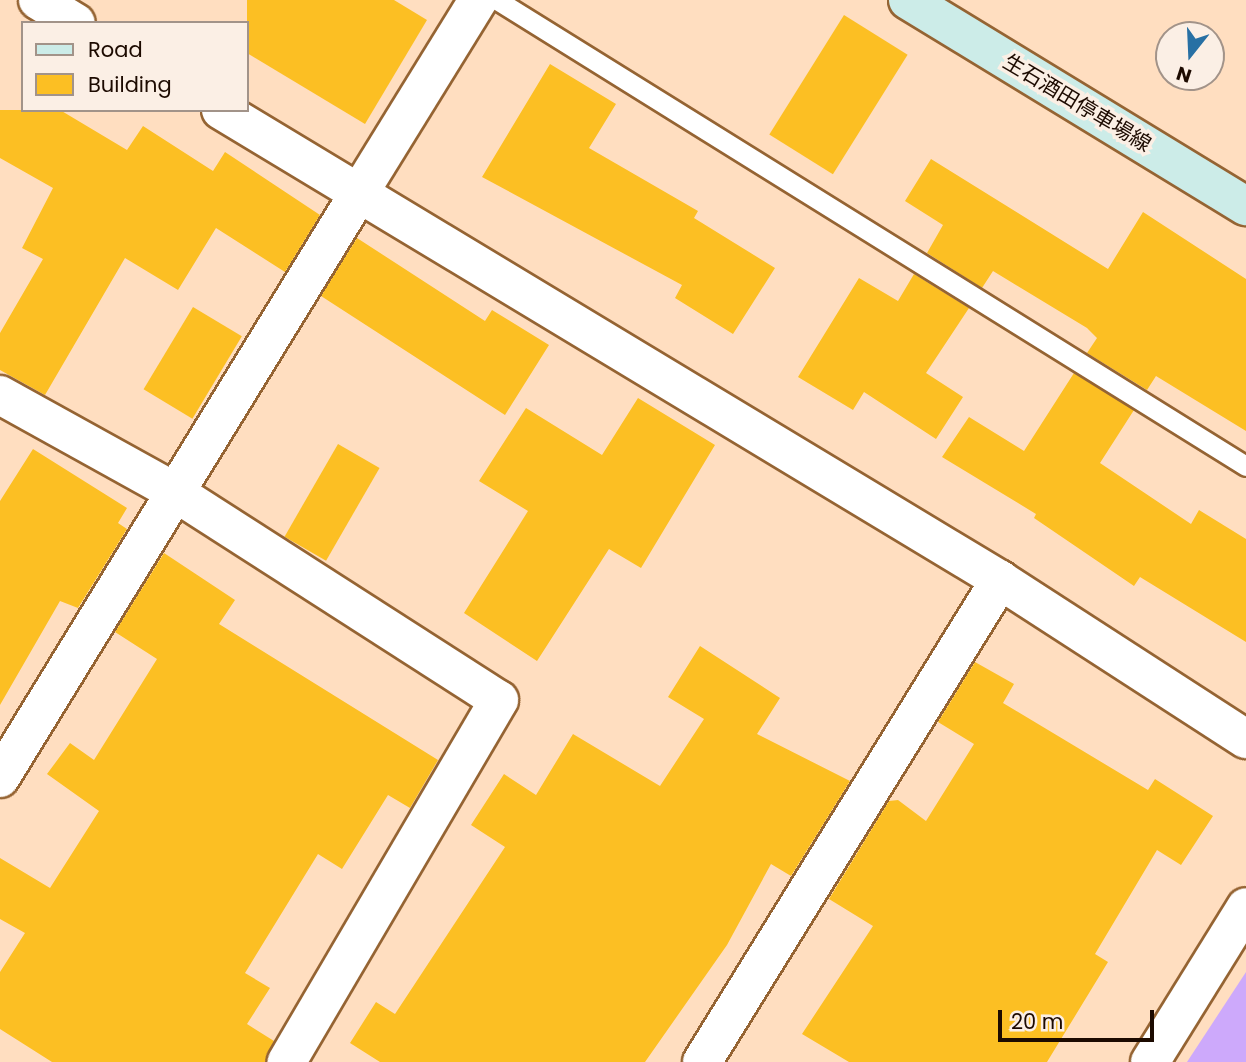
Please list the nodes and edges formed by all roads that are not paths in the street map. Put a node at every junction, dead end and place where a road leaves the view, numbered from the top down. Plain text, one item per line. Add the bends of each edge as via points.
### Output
1 (38, 0) edge
2 (478, 0) edge
3 (497, 0) edge
4 (908, 0) edge
5 (73, 21) edge
6 (224, 112) edge
7 (359, 193) junction
8 (1246, 206) edge
9 (0, 395) edge
10 (1246, 466) edge
11 (173, 491) junction
12 (1000, 580) junction
13 (1246, 739) edge
14 (0, 778) edge
15 (1246, 907) edge
16 (286, 1062) edge
17 (702, 1062) edge
18 (1150, 1062) edge

1 - 5 street
2 - 7 street
3 - 10 lane
4 - 8 main road, 生石酒田停車場線
6 - 7 street
7 - 11 street
7 - 12 street
9 - 11 street
11 - 14 street
11 - 16 street via 499,700
12 - 13 street
12 - 17 street
15 - 18 street

